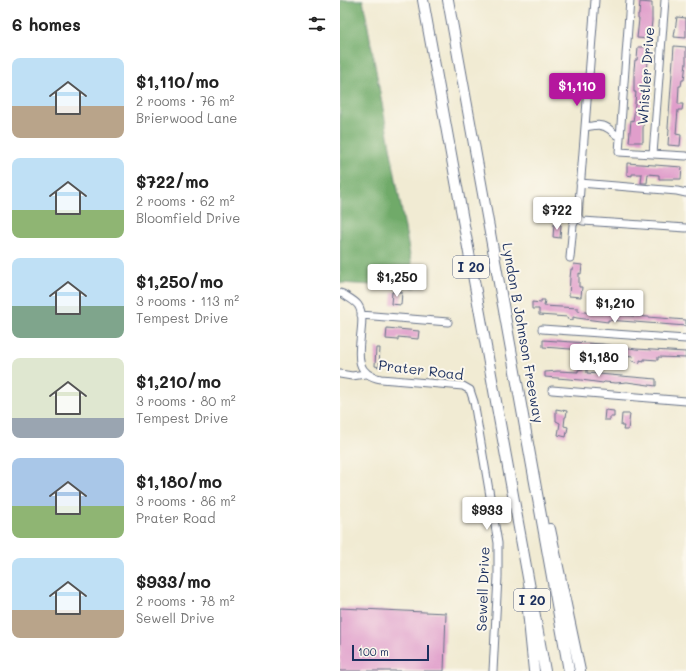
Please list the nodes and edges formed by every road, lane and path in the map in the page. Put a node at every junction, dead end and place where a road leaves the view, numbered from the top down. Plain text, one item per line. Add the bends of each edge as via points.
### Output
1 (448, 0) edge
2 (595, 0) edge
3 (630, 0) edge
4 (665, 0) edge
5 (423, 1) edge
6 (585, 127) junction
7 (620, 137) junction
8 (654, 154) junction
9 (686, 156) edge
10 (580, 183) junction
11 (686, 193) edge
12 (578, 215) junction
13 (686, 228) edge
14 (570, 258) dead end
15 (340, 293) edge
16 (361, 315) junction
17 (448, 322) dead end
18 (542, 329) dead end
19 (686, 339) edge
20 (340, 374) edge
21 (365, 374) junction
22 (470, 390) joint
23 (552, 390) dead end
24 (686, 401) edge
25 (524, 420) junction
26 (519, 530) junction
27 (493, 671) edge
28 (534, 671) edge
29 (545, 671) edge
30 (569, 671) edge
31 (580, 671) edge

1 - 25 highway, Lyndon B Johnson Freeway / I 20
2 - 6 street
3 - 7 street
4 - 8 street, Whistler Drive
5 - 26 highway, I 20
6 - 7 street via 605,126
6 - 10 street
7 - 8 street via 619,152
8 - 9 street
10 - 11 street
10 - 12 street
12 - 13 street via 583,221
12 - 14 street via 573,225
15 - 16 street via 358,305
16 - 17 street
16 - 21 street, Prater Road via 359,357 360,366
18 - 19 street
20 - 21 street
21 - 22 street, Prater Road via 381,380 463,386
22 - 27 street, Sewell Drive via 498,543
23 - 24 street
25 - 30 highway, Lyndon B Johnson Freeway / I 20
25 - 31 highway via 554,545
26 - 28 highway
26 - 29 highway, I 20

